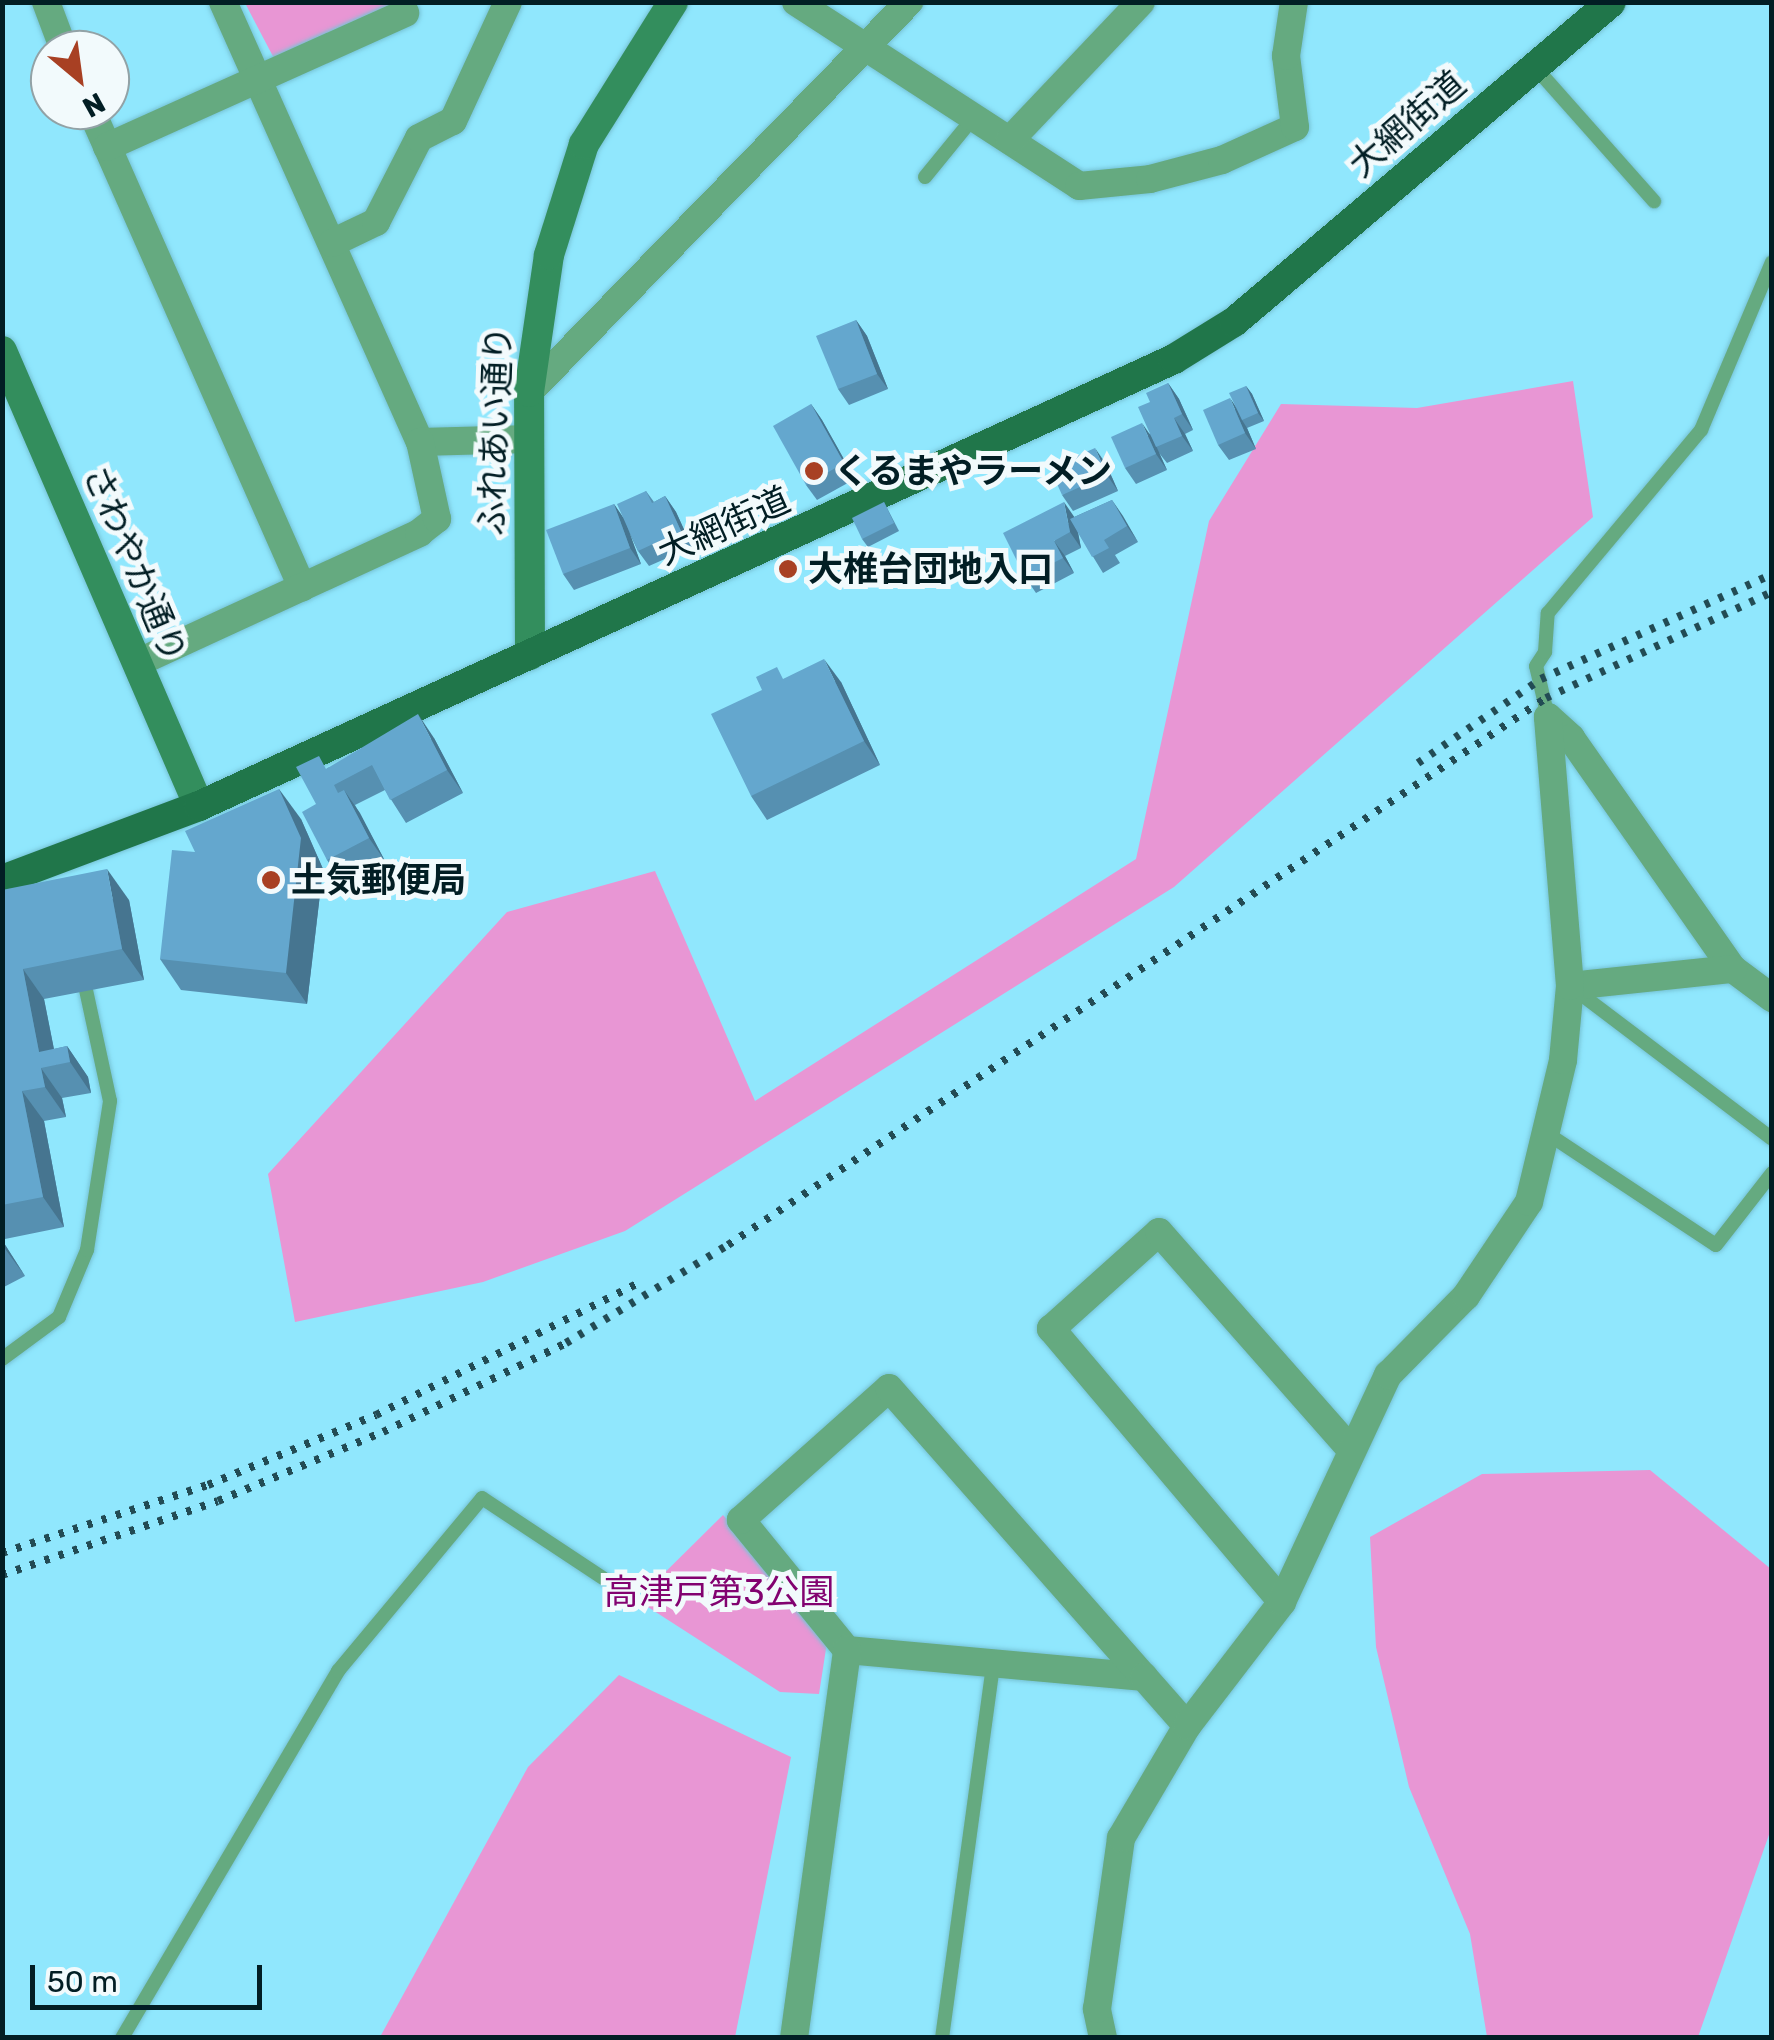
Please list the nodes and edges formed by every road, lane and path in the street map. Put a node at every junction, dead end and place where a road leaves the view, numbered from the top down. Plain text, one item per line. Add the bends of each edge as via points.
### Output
1 (46, 2) edge
2 (223, 2) edge
3 (508, 2) edge
4 (672, 2) edge
5 (796, 2) edge
6 (909, 2) edge
7 (1140, 2) edge
8 (1294, 2) edge
9 (1611, 2) edge
10 (405, 13) dead end
11 (56, 30) edge
12 (866, 46) junction
13 (1534, 65) junction
14 (256, 80) junction
15 (974, 117) junction
16 (100, 130) edge
17 (1010, 140) junction
18 (108, 148) junction
19 (925, 177) dead end
20 (1654, 201) dead end
21 (332, 243) junction
22 (1772, 262) edge
23 (2, 351) edge
24 (529, 392) junction
25 (530, 439) junction
26 (420, 442) junction
27 (302, 587) junction
28 (530, 655) junction
29 (137, 663) junction
30 (1548, 717) junction
31 (199, 806) junction
32 (2, 880) edge
33 (78, 955) edge
34 (1733, 969) junction
35 (1570, 986) junction
36 (1772, 998) edge
37 (1548, 1134) junction
38 (1772, 1140) edge
39 (1772, 1174) edge
40 (2, 1359) edge
41 (1350, 1449) junction
42 (603, 1578) dead end
43 (1282, 1602) junction
44 (848, 1650) junction
45 (993, 1664) junction
46 (1144, 1678) junction
47 (1186, 1726) junction
48 (122, 2038) edge
49 (794, 2038) edge
50 (942, 2038) edge
51 (1102, 2038) edge

1 - 11 street
2 - 14 street
3 - 21 street via 453,121 419,138 376,222
4 - 24 street, ふれあい通り via 584,144 549,255
5 - 12 street
6 - 12 street
7 - 17 street
8 - 17 street via 1286,56 1294,127 1222,160 1150,179 1078,186
9 - 13 main road, 大網街道
10 - 14 street
12 - 15 street
12 - 24 street
13 - 20 lane
13 - 28 main road, 大網街道 via 1234,322 1174,360
14 - 18 street
14 - 21 street
15 - 17 street
15 - 19 lane
16 - 18 street
18 - 27 street
21 - 26 street
22 - 30 lane via 1701,430 1548,614 1536,666
23 - 29 street, さわやか通り
24 - 25 street, ふれあい通り
25 - 26 street
25 - 28 street, ふれあい通り
26 - 27 street via 437,519
27 - 29 street
28 - 31 main road, 大網街道
29 - 31 street, さわやか通り
30 - 34 street via 1571,738
30 - 35 street
31 - 32 main road, 大網街道 via 58,872
33 - 40 lane via 110,1101 88,1250 60,1317
34 - 35 street
34 - 36 street
35 - 37 street
35 - 38 lane
37 - 39 lane via 1716,1246
37 - 41 street via 1528,1202 1466,1296 1388,1375
41 - 43 street
41 - 43 street via 1159,1232 1051,1329
42 - 48 lane via 482,1498 338,1670
43 - 47 street
44 - 45 street
44 - 46 street via 741,1520 888,1388
44 - 49 street
45 - 46 street
45 - 50 lane
46 - 47 street
47 - 51 street via 1121,1838 1097,2009

